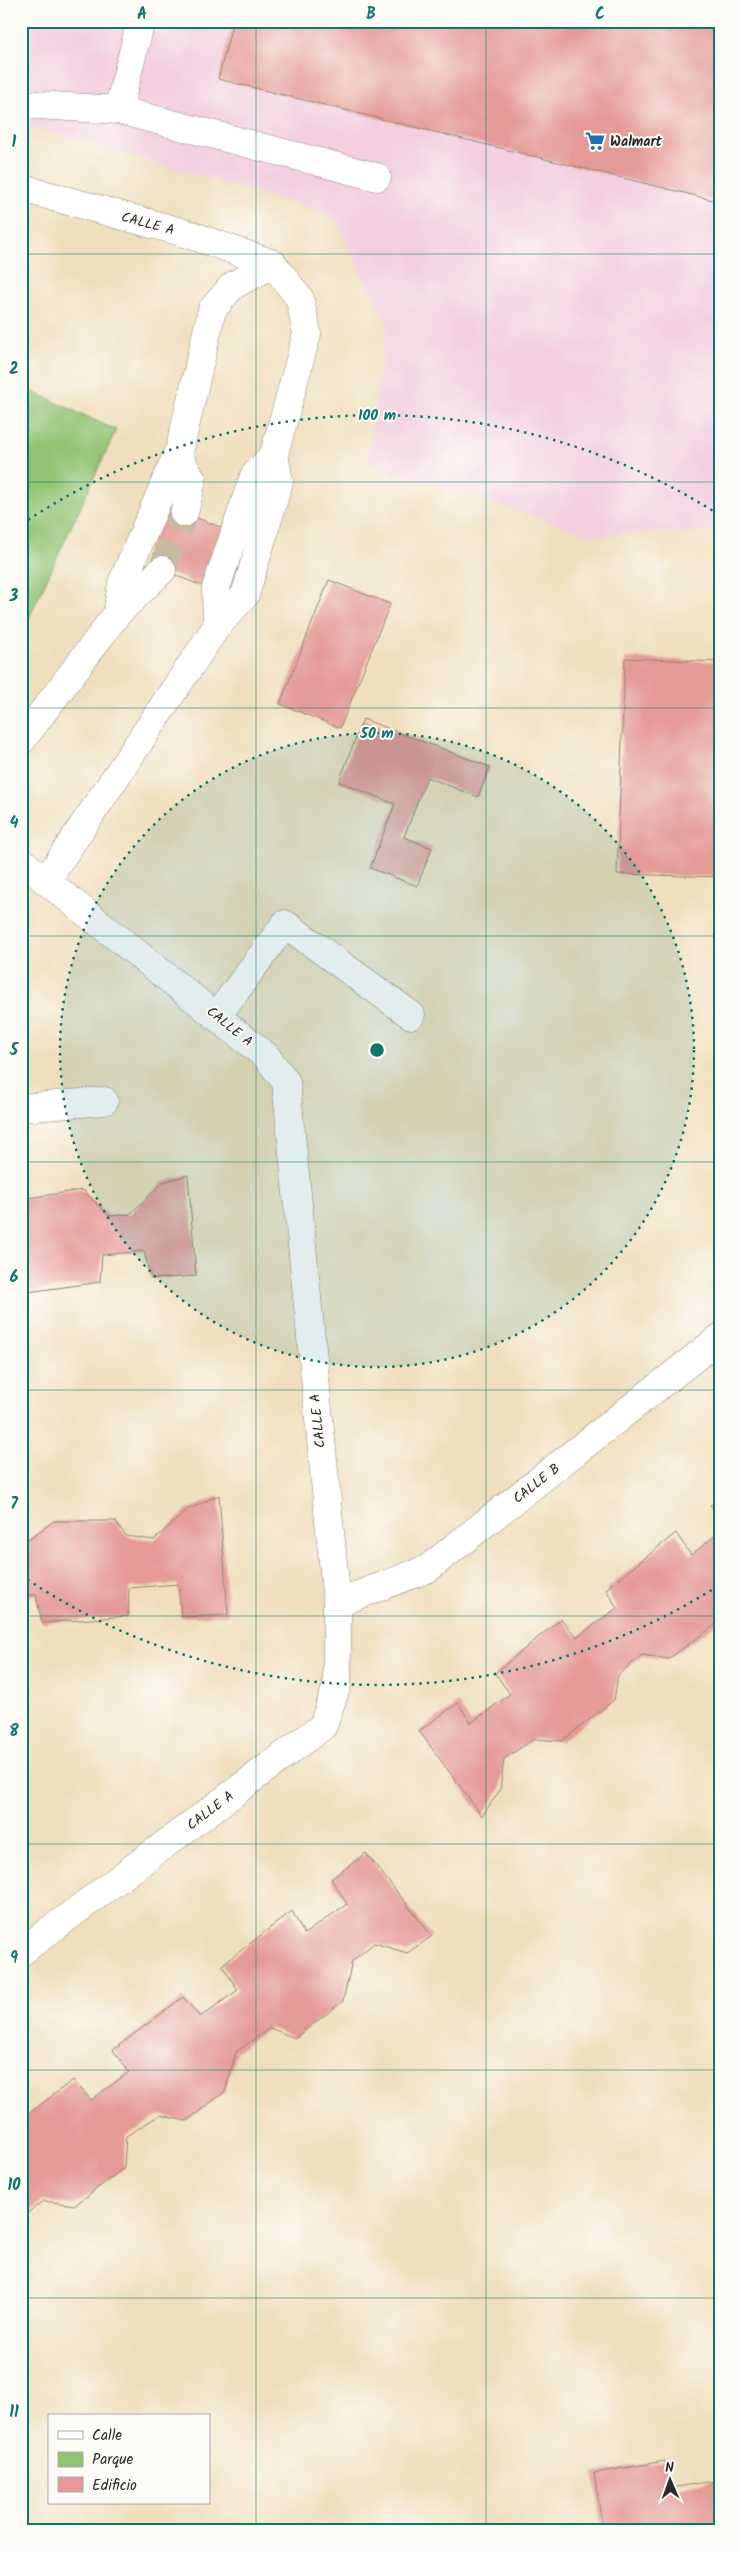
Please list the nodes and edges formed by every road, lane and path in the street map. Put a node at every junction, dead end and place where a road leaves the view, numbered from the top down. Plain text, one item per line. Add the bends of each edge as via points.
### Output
1 (141, 21) edge
2 (21, 104) edge
3 (118, 110) junction
4 (377, 177) dead end
5 (21, 188) edge
6 (273, 264) junction
7 (177, 454) junction
8 (184, 513) tunnel mouth
9 (162, 570) tunnel mouth
10 (117, 614) junction
11 (21, 742) edge
12 (21, 861) edge
13 (46, 881) junction
14 (411, 1015) dead end
15 (217, 1016) junction
16 (104, 1101) dead end
17 (21, 1108) edge
18 (721, 1337) edge
19 (337, 1603) junction
20 (21, 1952) edge

1 - 3 street
2 - 3 street
3 - 4 street
5 - 6 street, CALLE A via 185,233
6 - 7 street via 232,286 212,310
6 - 13 street via 300,299 307,334 274,454 279,482 245,595 217,626
7 - 8 street via 192,480
7 - 10 street via 122,582
9 - 10 street
10 - 11 street
12 - 13 street, CALLE A
13 - 15 street, CALLE A
14 - 15 street via 285,924
15 - 19 street, CALLE A via 266,1056 286,1082
16 - 17 street
18 - 19 street, CALLE B via 427,1569
19 - 20 street, CALLE A via 338,1685 323,1726

